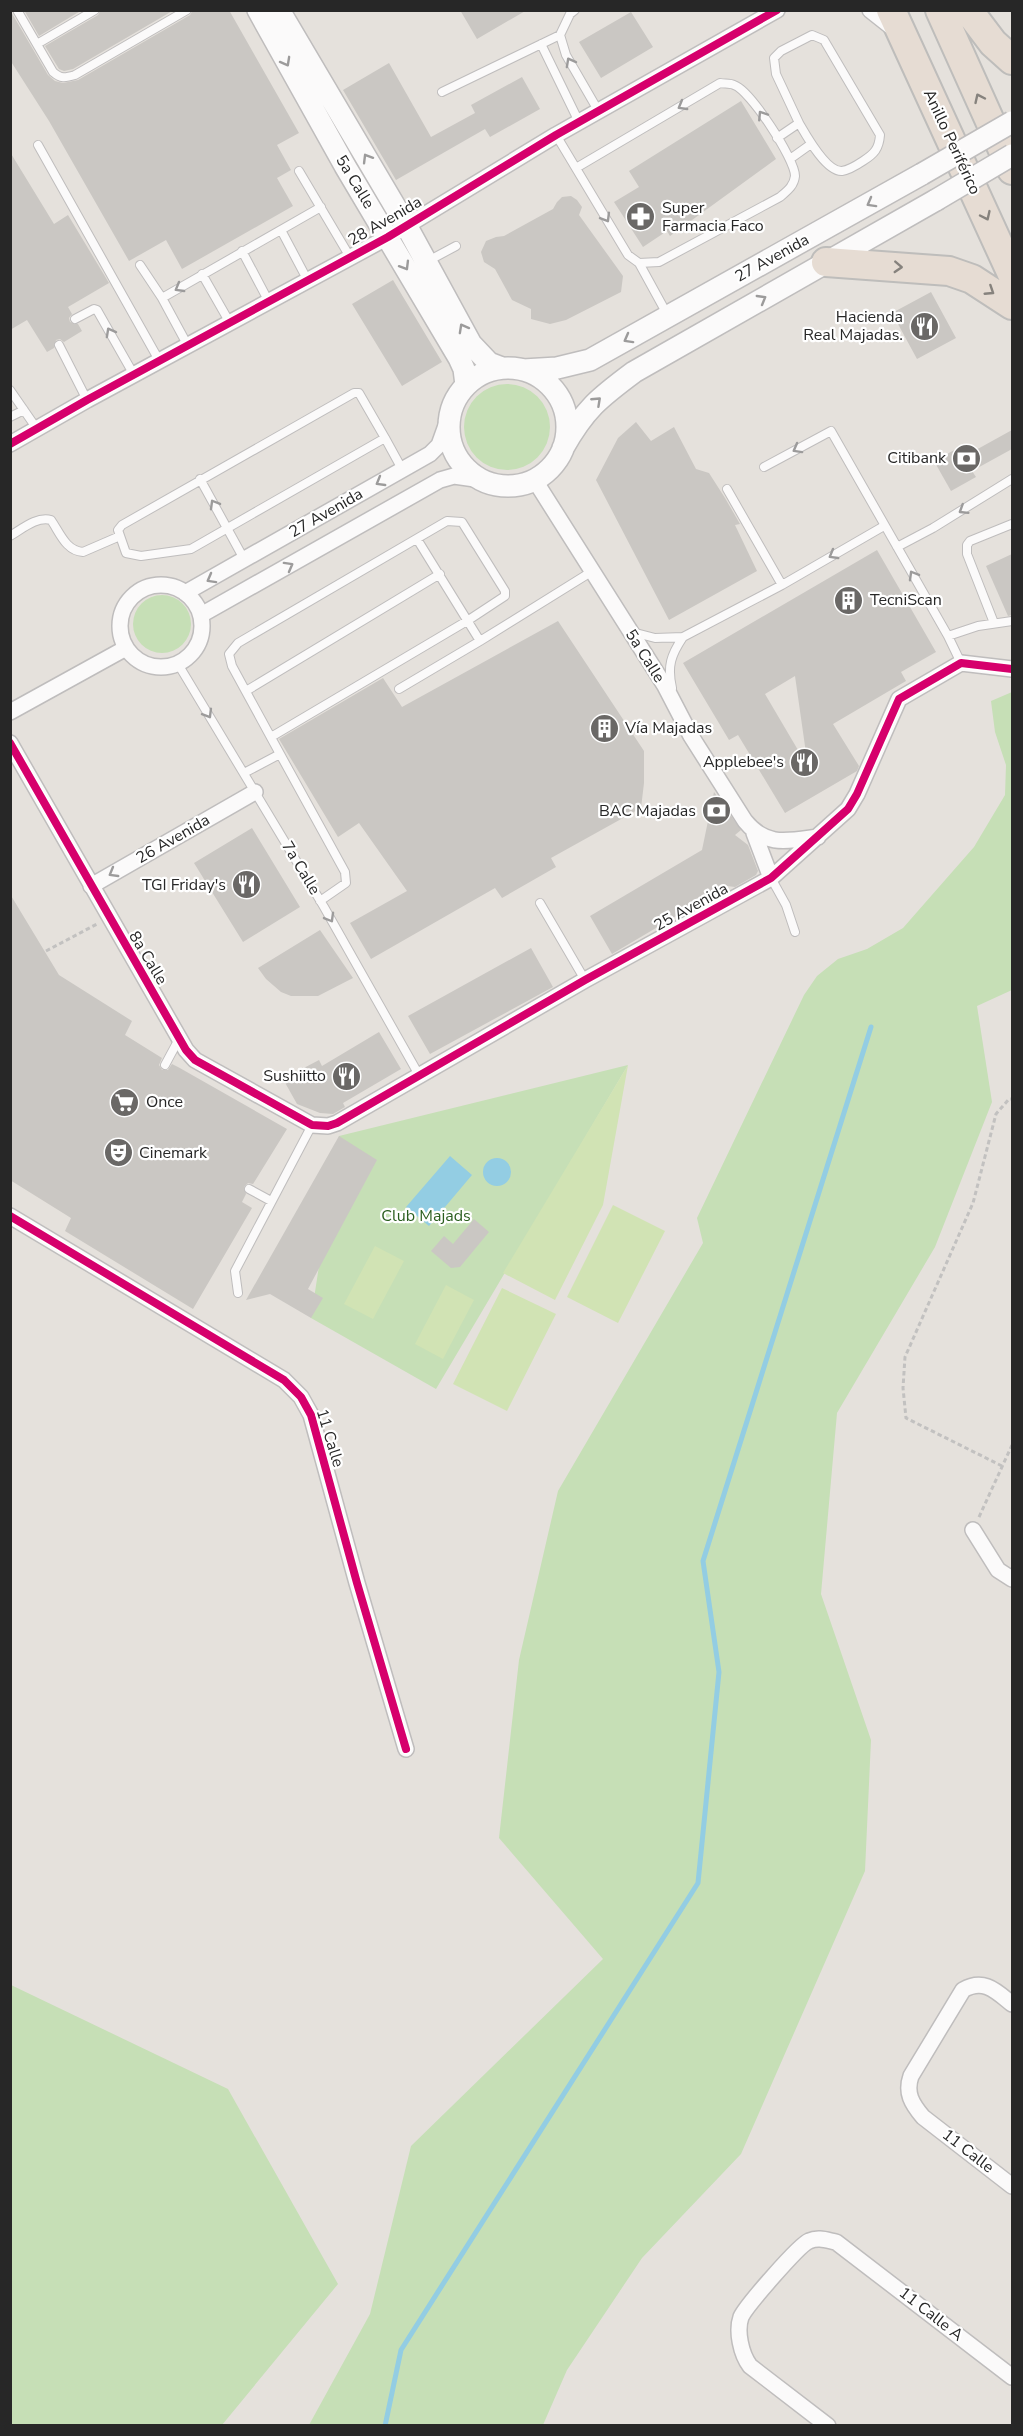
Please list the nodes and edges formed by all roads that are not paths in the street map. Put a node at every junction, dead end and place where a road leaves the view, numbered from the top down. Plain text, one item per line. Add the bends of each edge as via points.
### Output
1 (17, 10) edge
2 (95, 10) edge
3 (187, 10) edge
4 (258, 10) edge
5 (279, 10) edge
6 (575, 10) edge
7 (870, 10) edge
8 (891, 10) edge
9 (940, 10) edge
10 (968, 10) edge
11 (773, 11) edge
12 (560, 35) junction
13 (904, 38) junction
14 (37, 44) junction
15 (541, 44) junction
16 (1012, 60) edge
17 (442, 92) dead end
18 (599, 112) junction
19 (579, 122) junction
20 (1012, 122) edge
21 (799, 123) junction
22 (556, 135) junction
23 (777, 138) junction
24 (811, 144) junction
25 (38, 145) dead end
26 (1012, 155) edge
27 (790, 159) junction
28 (576, 168) junction
29 (1012, 170) edge
30 (299, 171) dead end
31 (321, 207) junction
32 (406, 225) junction
33 (281, 230) junction
34 (388, 237) junction
35 (456, 246) dead end
36 (242, 252) junction
37 (350, 257) junction
38 (427, 262) junction
39 (826, 262) junction
40 (639, 263) junction
41 (140, 265) dead end
42 (202, 274) junction
43 (1012, 274) edge
44 (308, 281) junction
45 (162, 298) junction
46 (269, 302) junction
47 (1012, 305) edge
48 (668, 316) junction
49 (75, 319) dead end
50 (230, 323) junction
51 (59, 345) dead end
52 (188, 346) junction
53 (160, 362) junction
54 (512, 369) junction
55 (135, 376) junction
56 (466, 385) junction
57 (10, 390) edge
58 (87, 400) junction
59 (24, 410) junction
60 (10, 417) edge
61 (449, 417) junction
62 (37, 429) junction
63 (385, 438) junction
64 (10, 444) edge
65 (563, 448) junction
66 (764, 467) dead end
67 (402, 469) junction
68 (200, 479) junction
69 (534, 479) junction
70 (1012, 479) edge
71 (482, 480) junction
72 (727, 489) dead end
73 (1012, 524) edge
74 (884, 526) junction
75 (228, 528) junction
76 (10, 536) edge
77 (120, 536) junction
78 (417, 539) junction
79 (897, 547) junction
80 (245, 560) junction
81 (591, 572) junction
82 (440, 574) junction
83 (782, 585) junction
84 (185, 593) junction
85 (201, 615) junction
86 (467, 621) junction
87 (1012, 621) edge
88 (994, 623) junction
89 (630, 631) junction
90 (948, 636) junction
91 (683, 637) junction
92 (480, 641) junction
93 (124, 644) junction
94 (961, 663) junction
95 (178, 664) junction
96 (1012, 669) edge
97 (399, 689) dead end
98 (246, 691) junction
99 (10, 702) edge
100 (676, 707) junction
101 (10, 712) edge
102 (270, 736) junction
103 (10, 743) edge
104 (280, 754) junction
105 (244, 773) junction
106 (255, 792) junction
107 (754, 832) junction
108 (818, 837) junction
109 (771, 878) junction
110 (92, 886) junction
111 (320, 900) junction
112 (540, 903) dead end
113 (795, 933) dead end
114 (585, 980) junction
115 (179, 1040) junction
116 (165, 1065) dead end
117 (419, 1075) junction
118 (316, 1126) junction
119 (249, 1189) dead end
120 (271, 1201) junction
121 (10, 1216) edge
122 (238, 1293) dead end
123 (973, 1530) road end
124 (1012, 1579) edge
125 (406, 1749) dead end
126 (1012, 2004) edge
127 (1012, 2186) edge
128 (1012, 2377) edge
129 (828, 2426) edge

1 - 14 lane
2 - 14 lane
3 - 14 lane via 66,78 53,72
4 -> 34 street, 5a Calle
32 -> 5 street, 5a Calle
6 - 12 lane
7 - 13 street
8 - 13 highway, Anillo Periférico
29 -> 9 highway
10 - 16 highway via 993,43
11 - 18 street, 28 Avenida
12 - 15 lane
18 -> 12 lane via 566,55
13 -> 43 highway, Anillo Periférico
15 - 17 lane
15 - 19 lane
18 - 19 street, 28 Avenida
19 - 22 street, 28 Avenida
20 -> 48 street, 27 Avenida, bridge
21 - 23 lane
21 - 24 lane
21 - 24 lane via 776,74 774,58 812,35 824,40 880,135 874,154 842,171 831,167
22 - 28 lane
22 - 32 street, 28 Avenida
23 - 27 lane
23 -> 28 lane via 750,97 735,85 720,83
24 - 27 lane
25 - 53 lane
26 - 39 street, 27 Avenida, bridge
27 - 40 lane via 795,174 793,186 780,197 659,262
28 -> 40 lane via 628,255
30 - 31 lane
31 - 33 lane
31 - 37 lane
32 - 34 street, 28 Avenida
32 - 38 street, 5a Calle
33 - 36 lane
33 - 44 lane
34 - 37 street, 28 Avenida
34 -> 56 street, 5a Calle via 459,358
35 - 38 lane
36 - 42 lane
36 - 46 lane
37 - 44 street, 28 Avenida
54 -> 38 street, 5a Calle via 489,363 471,344
39 -> 47 highway via 949,271 972,279
65 -> 39 street, 27 Avenida via 578,421 597,400 634,372
40 - 48 lane
41 - 45 lane
42 -> 45 lane
42 - 50 lane
44 - 46 street, 28 Avenida
45 - 52 lane
46 - 50 street, 28 Avenida
48 -> 54 street, 27 Avenida via 590,360 557,368
55 -> 49 lane via 97,310
50 - 52 street, 28 Avenida
51 - 58 lane
52 - 53 street, 28 Avenida
53 - 55 street, 28 Avenida
54 - 56 street via 486,373
54 - 65 street via 543,380 560,400 567,428
55 - 58 street, 28 Avenida
56 - 61 street
57 - 59 lane
58 - 62 street, 28 Avenida
59 - 60 lane
59 - 62 lane
61 - 67 street, 27 Avenida via 439,445
61 - 71 street via 453,450 466,469
62 - 64 street, 28 Avenida
63 - 67 lane
63 - 68 lane via 359,393 354,393
63 - 75 lane
65 - 69 street via 550,469
74 -> 66 lane via 831,431
67 -> 80 street, 27 Avenida
75 -> 68 lane
68 - 77 lane via 122,525 118,530
69 - 71 street via 502,486
69 - 81 street, 5a Calle
70 -> 79 lane
85 -> 71 street, 27 Avenida via 440,480 454,476
72 - 83 lane
73 - 88 lane via 967,545
74 - 79 lane
74 -> 83 lane
75 - 77 lane via 191,549 141,556 126,553
75 - 80 lane
76 - 77 lane via 45,518 51,520 70,549 77,552
78 - 82 lane
78 - 86 lane via 447,521 462,522 499,581 505,596
78 - 98 lane via 238,643 229,654
90 -> 79 lane
80 -> 84 street, 27 Avenida
81 - 89 street, 5a Calle
81 - 92 lane
82 - 86 lane
82 - 98 lane
83 - 91 lane
84 - 85 street
84 - 93 street via 164,585 140,591 128,602 121,617
85 - 95 street via 202,632 197,648
86 - 92 lane
86 - 102 lane
87 - 88 lane
88 - 90 lane
89 - 91 lane via 655,638
89 - 100 street, 5a Calle
90 - 94 lane
91 - 100 lane via 671,654 668,668
92 - 97 lane
93 - 95 street via 136,659 149,666
93 - 99 street
93 - 101 street
94 - 96 street
94 - 108 street, 25 Avenida via 899,699 857,794
95 -> 105 lane, 7a Calle
98 - 102 lane
100 - 107 street, 5a Calle
102 - 104 lane
103 - 110 street, 8a Calle
104 - 105 lane
104 - 111 lane via 345,872 345,883
105 - 106 lane, 7a Calle
106 -> 110 street, 26 Avenida
106 - 111 lane, 7a Calle
107 - 108 street via 767,839 789,841
107 - 109 street, 5a Calle
108 - 109 street, 25 Avenida
109 - 113 lane
109 - 114 street, 25 Avenida
110 - 115 street, 8a Calle
111 -> 117 lane, 7a Calle
112 - 114 lane
114 - 117 street, 25 Avenida
115 - 116 lane
115 - 118 street, 8a Calle via 195,1060
117 - 118 street, 25 Avenida via 338,1123
118 - 120 lane
119 - 120 lane
120 - 122 lane via 235,1271
121 - 125 street, 11 Calle via 284,1380 301,1397 314,1424
123 - 124 street via 998,1570
126 - 127 street, 11 Calle via 989,1986 963,1990 909,2085 910,2099 923,2117
128 - 129 street, 11 Calle A via 836,2242 810,2240 797,2248 741,2317 742,2350 750,2366

